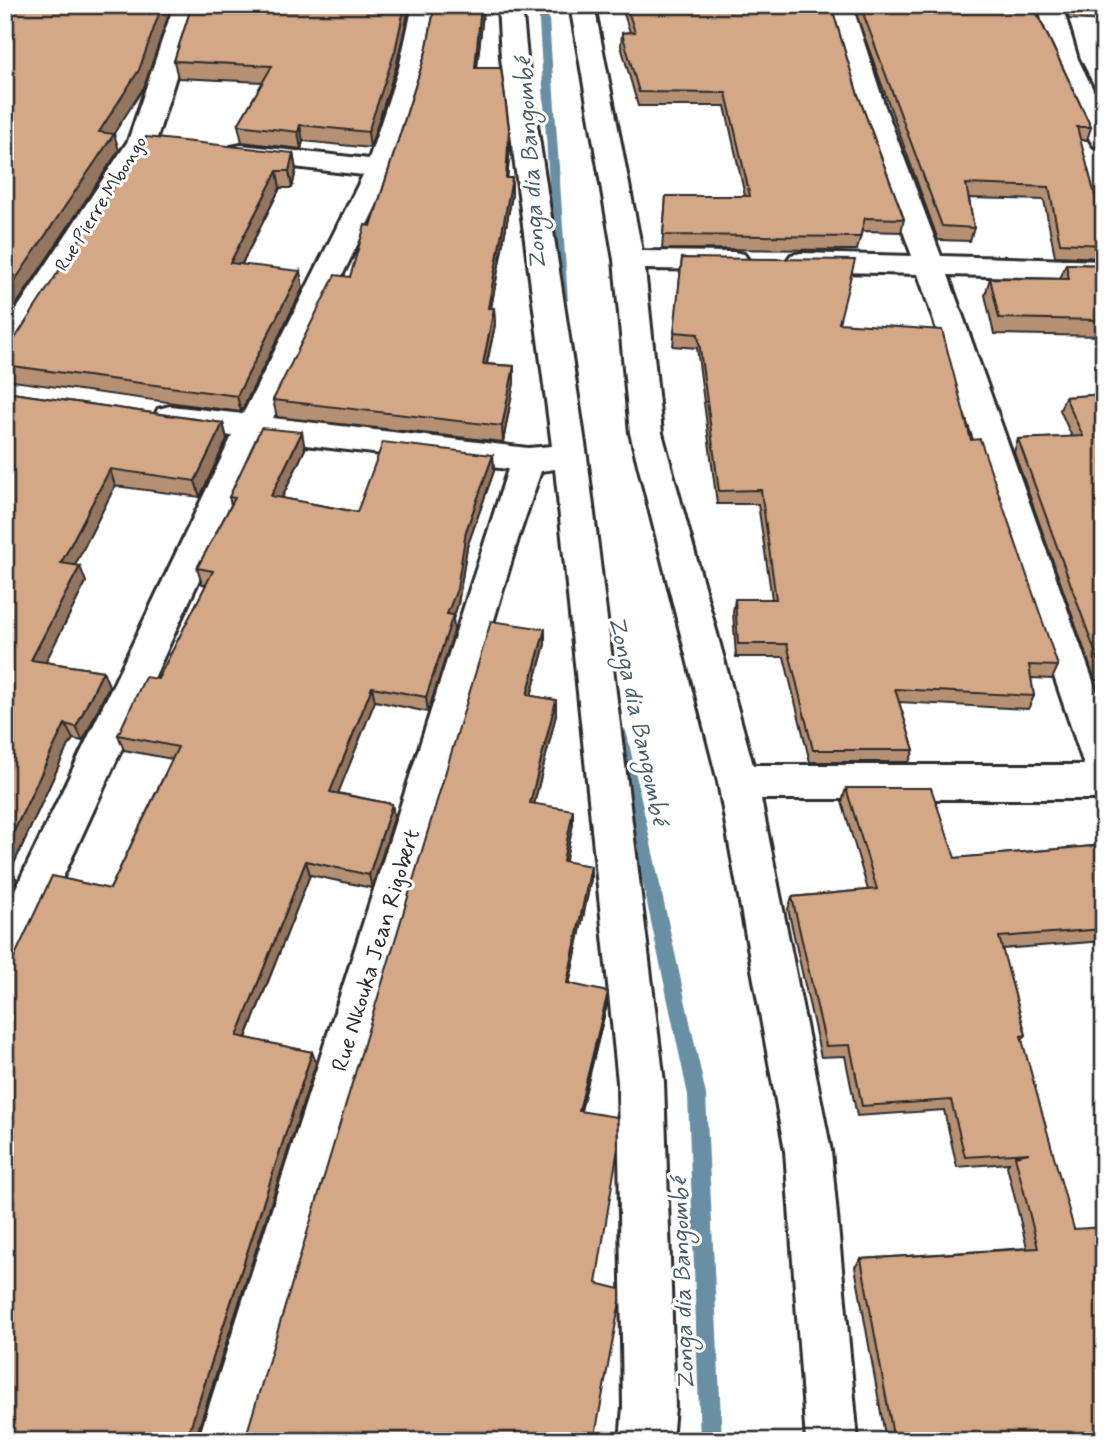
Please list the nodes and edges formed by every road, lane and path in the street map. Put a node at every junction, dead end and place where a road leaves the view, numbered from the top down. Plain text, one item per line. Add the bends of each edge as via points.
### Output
1 (186, 5) edge
2 (425, 5) edge
3 (510, 5) edge
4 (582, 5) edge
5 (840, 5) edge
6 (1050, 5) edge
7 (1104, 139) edge
8 (221, 150) edge
9 (380, 169) junction
10 (629, 260) junction
11 (929, 263) junction
12 (1104, 270) edge
13 (5, 351) edge
14 (142, 413) edge
15 (252, 428) junction
16 (570, 457) junction
17 (528, 460) junction
18 (1104, 766) edge
19 (738, 782) junction
20 (1104, 782) edge
21 (5, 957) edge
22 (224, 1441) edge
23 (646, 1441) edge
24 (832, 1441) edge

1 - 13 street, Rue Pierre Mbongo via 155,143
2 - 9 street via 412,68
3 - 16 street
4 - 10 street
5 - 11 street via 858,71
6 - 7 street via 1065,59
8 - 9 street
9 - 15 street
10 - 11 street
10 - 19 street via 646,433
11 - 12 street
11 - 18 street via 996,467
14 - 15 street
15 - 17 street
15 - 21 street
16 - 17 street
16 - 23 street via 640,1082 649,1407
17 - 22 street, Rue Nkouka Jean Rigobert
19 - 20 street
19 - 24 street via 808,1151

